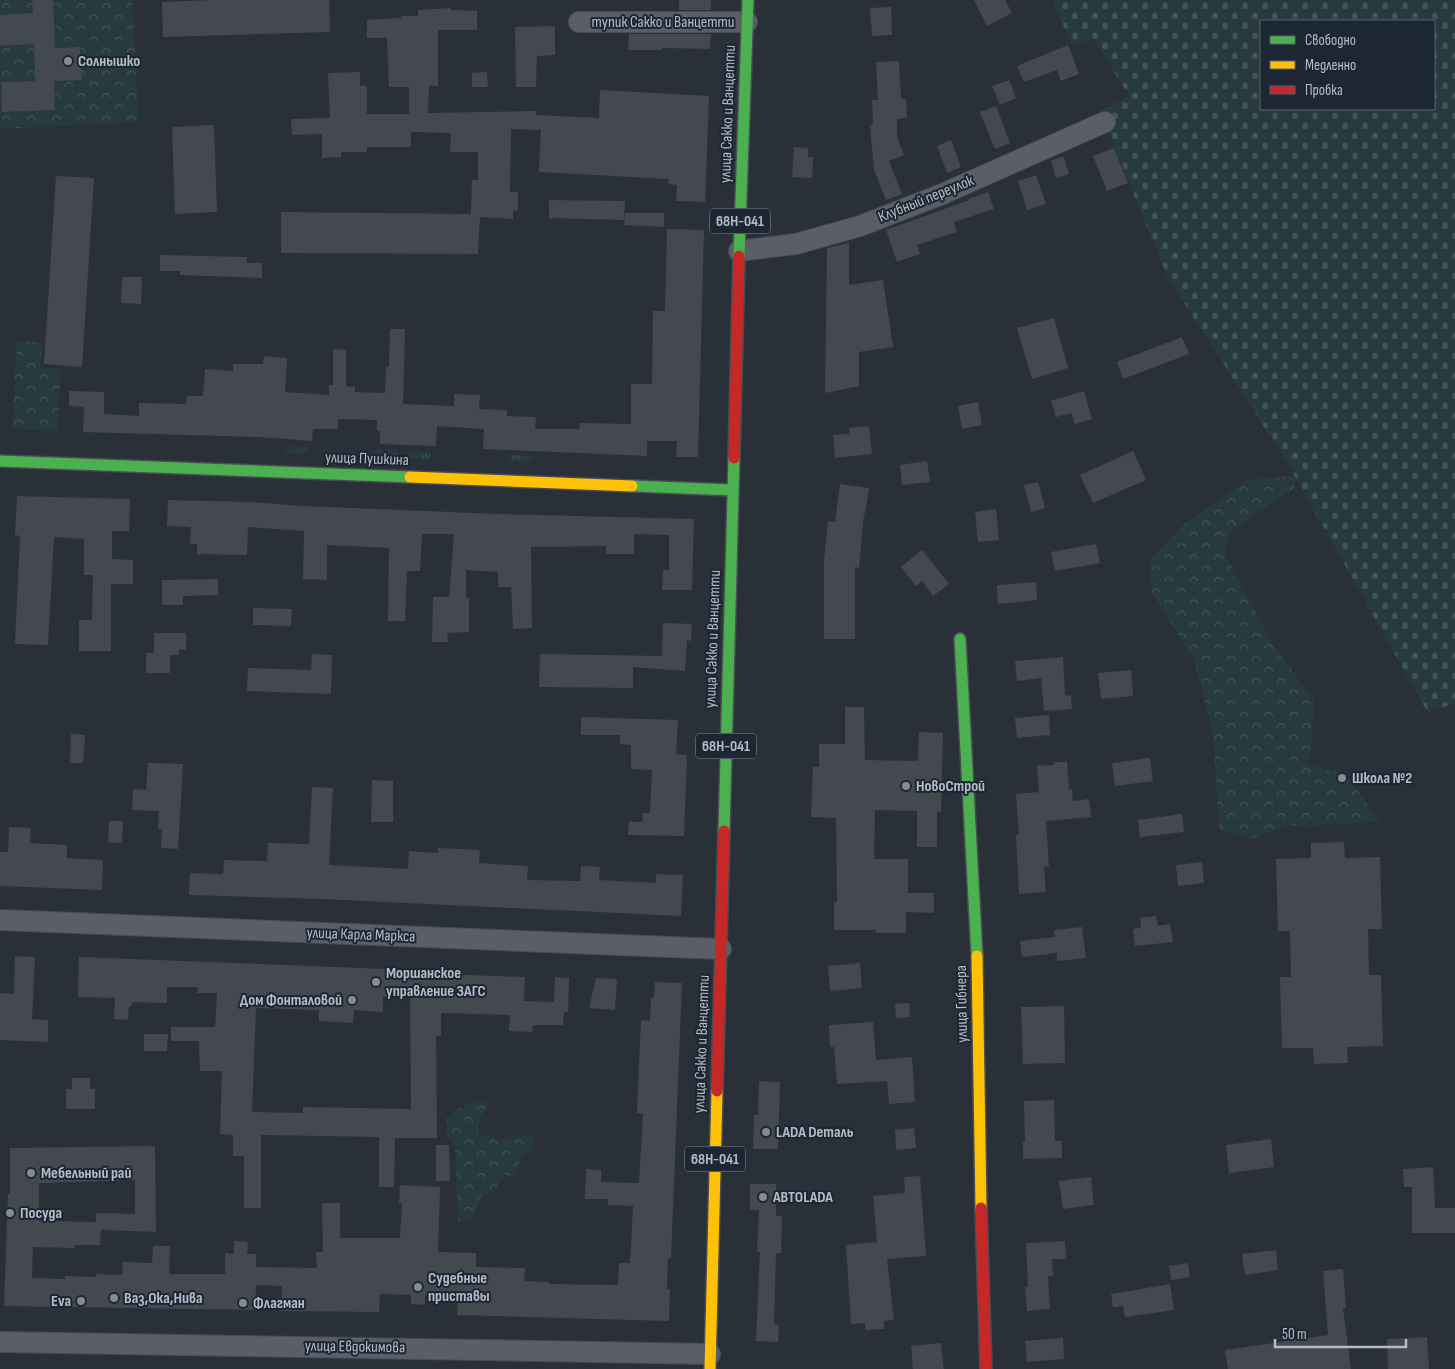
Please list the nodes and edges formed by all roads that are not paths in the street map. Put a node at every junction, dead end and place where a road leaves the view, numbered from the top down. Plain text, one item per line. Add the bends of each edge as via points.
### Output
1 (748, 0) edge
2 (579, 22) dead end
3 (747, 22) junction
4 (1105, 122) dead end
5 (739, 251) junction
6 (0, 461) edge
7 (733, 490) junction
8 (960, 639) dead end
9 (0, 920) edge
10 (721, 949) junction
11 (0, 1342) edge
12 (710, 1362) edge
13 (986, 1369) edge

1 - 3 street, улица Сакко и Ванцетти / 68Н-041
2 - 3 street, тупик Сакко и Ванцетти
3 - 5 street, улица Сакко и Ванцетти / 68Н-041
4 - 5 street, Клубный переулок via 940,195 860,226 796,244
5 - 7 street, улица Сакко и Ванцетти / 68Н-041
6 - 7 street, улица Пушкина
7 - 10 street, улица Сакко и Ванцетти / 68Н-041
8 - 13 street, улица Гибнера via 979,988
9 - 10 street, улица Карла Маркса
10 - 12 street, улица Сакко и Ванцетти / 68Н-041
11 - 12 street, улица Евдокимова

